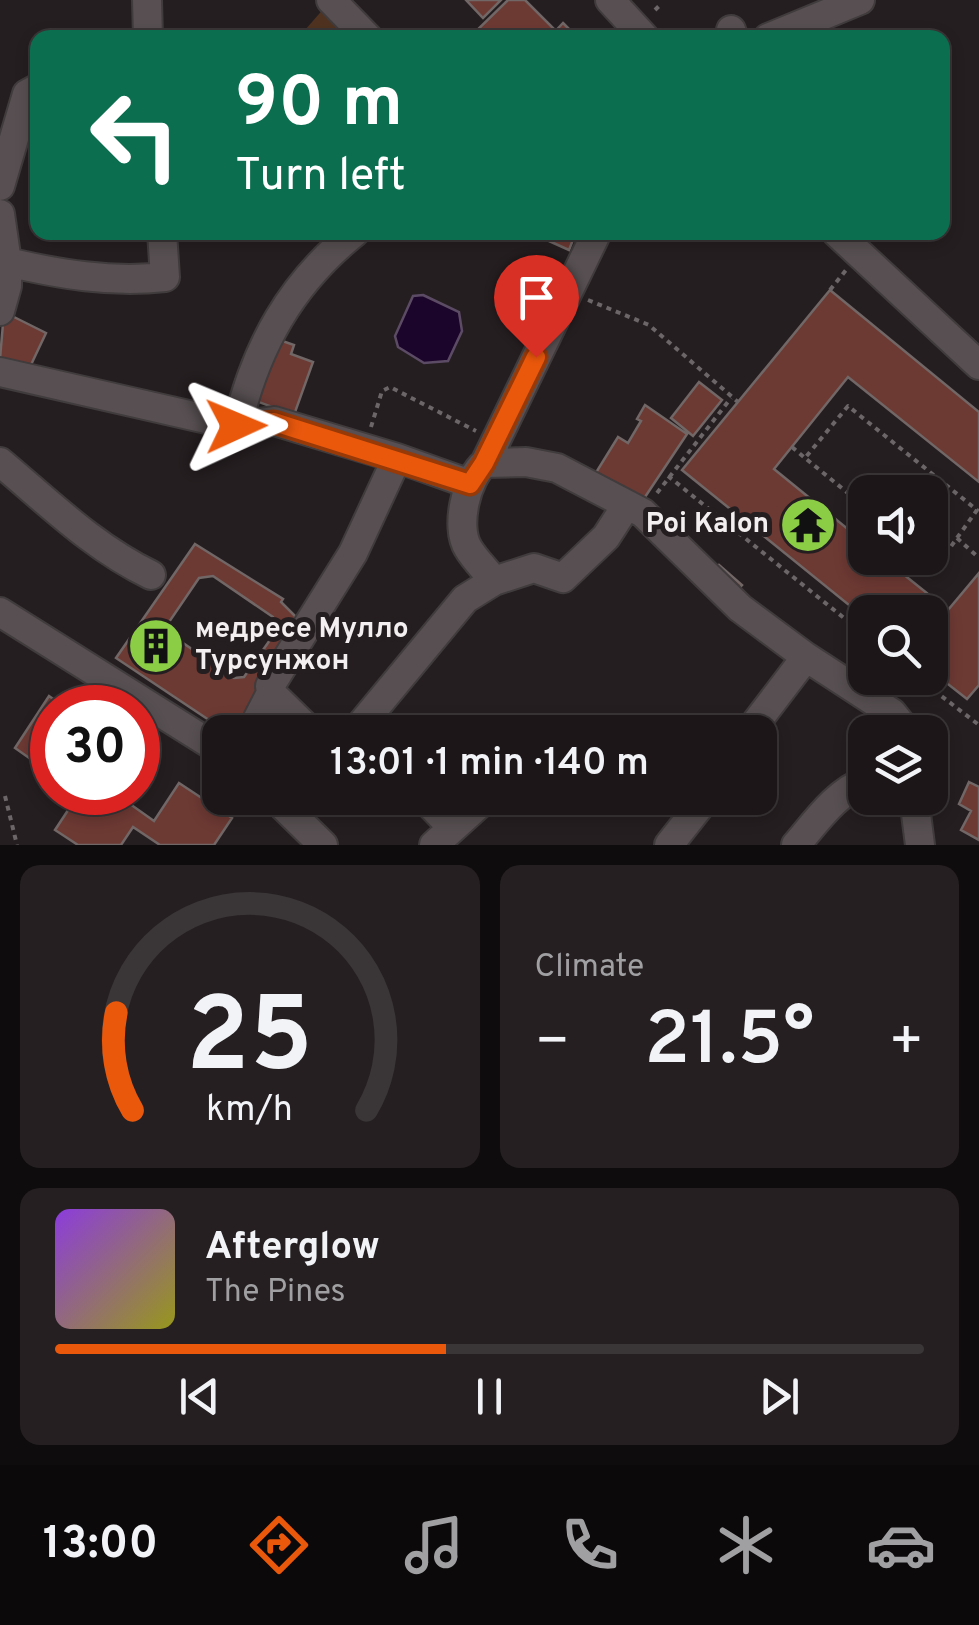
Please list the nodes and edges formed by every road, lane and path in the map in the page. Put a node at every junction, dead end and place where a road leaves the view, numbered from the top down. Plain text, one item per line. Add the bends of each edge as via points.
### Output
1 (147, 0) edge
2 (331, 0) edge
3 (610, 0) edge
4 (860, 0) edge
5 (660, 5) dead end
6 (654, 10) dead end
7 (148, 30) edge
8 (360, 30) edge
9 (638, 30) edge
10 (787, 30) edge
11 (30, 92) edge
12 (0, 186) edge
13 (0, 214) edge
14 (163, 240) edge
15 (346, 240) edge
16 (593, 240) edge
17 (845, 240) edge
18 (7, 262) junction
19 (570, 292) junction
20 (0, 312) edge
21 (979, 365) edge
22 (0, 372) edge
23 (732, 397) junction
24 (738, 402) dead end
25 (236, 426) junction
26 (792, 447) dead end
27 (384, 454) junction
28 (805, 458) junction
29 (0, 462) edge
30 (483, 462) junction
31 (668, 476) junction
32 (848, 493) edge
33 (635, 510) junction
34 (958, 538) junction
35 (948, 552) edge
36 (979, 558) edge
37 (151, 574) dead end
38 (494, 581) junction
39 (4, 616) edge
40 (848, 621) edge
41 (806, 656) junction
42 (271, 693) junction
43 (940, 695) edge
44 (260, 715) edge
45 (291, 715) edge
46 (372, 715) edge
47 (762, 715) edge
48 (894, 715) edge
49 (979, 725) edge
50 (202, 739) edge
51 (848, 791) edge
52 (4, 796) dead end
53 (292, 815) edge
54 (467, 815) edge
55 (693, 815) edge
56 (916, 815) edge
57 (443, 836) edge
58 (17, 845) edge
59 (323, 845) edge
60 (669, 845) edge
61 (796, 845) edge
62 (920, 845) edge

1 - 7 street
2 - 8 street
3 - 9 street
4 - 10 street
5 - 6 path
11 - 12 street
13 - 18 street
14 - 18 street via 165,277 65,276
15 - 25 street via 276,318
16 - 19 street
17 - 21 street
18 - 20 street
19 - 23 path via 649,325
19 - 30 street
22 - 25 street
23 - 24 path
23 - 31 path
25 - 27 street via 274,422
26 - 28 path
27 - 30 street
27 - 30 path via 378,430 368,426 382,391 390,387
27 - 42 street via 353,553 296,640
28 - 32 path
28 - 34 path via 848,406 978,510
29 - 37 street via 115,557
30 - 33 street via 557,468
30 - 38 street via 464,508 465,544
31 - 33 path
31 - 40 path
33 - 38 street via 564,578 534,568
33 - 41 street via 740,608
34 - 35 path
34 - 36 path
38 - 46 street via 465,599
39 - 50 street
41 - 47 street
41 - 48 street
42 - 44 street
42 - 45 street
43 - 49 path
51 - 61 street
52 - 58 path
53 - 59 street
54 - 57 street
55 - 60 street
56 - 62 street

